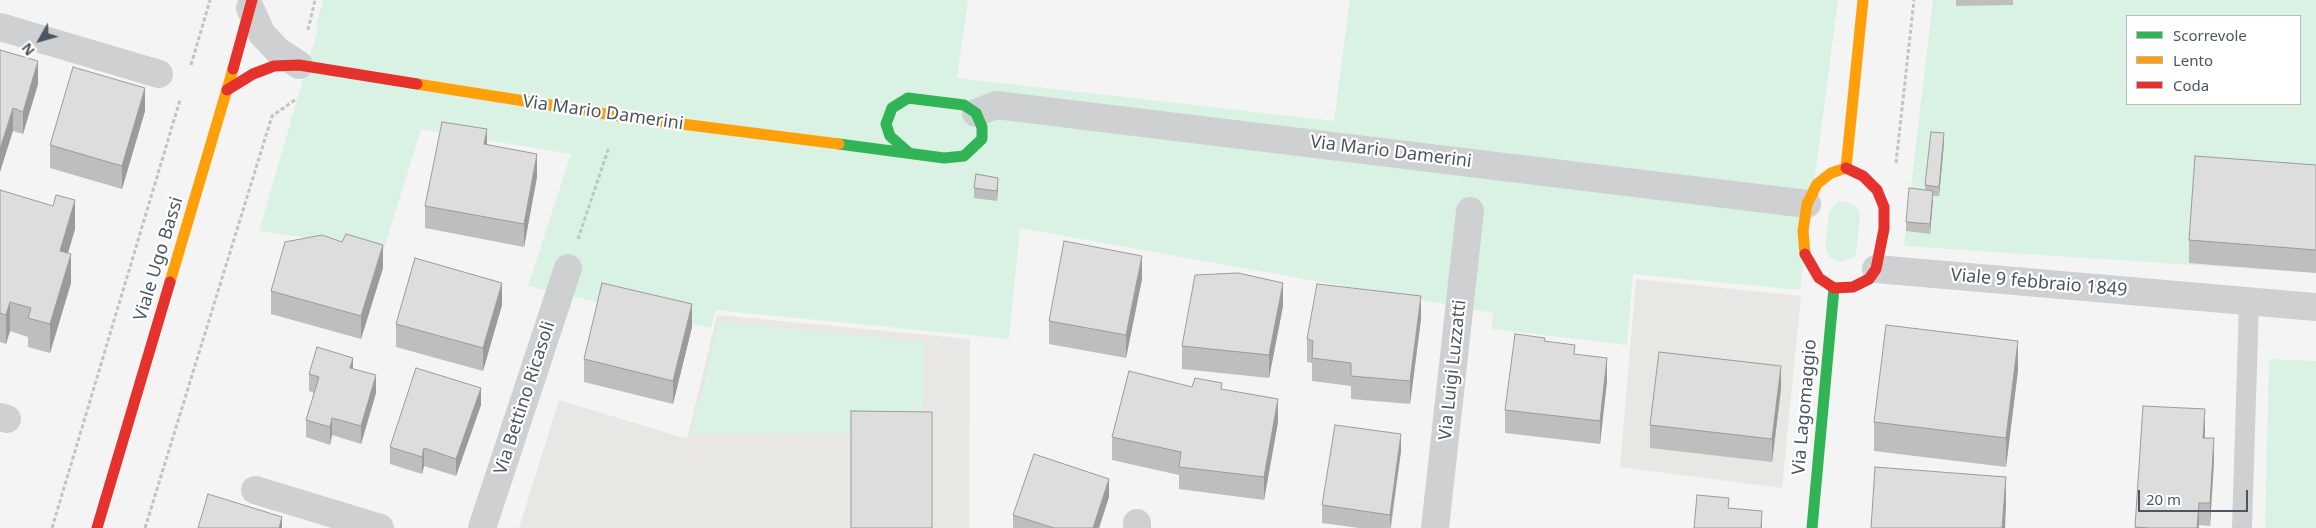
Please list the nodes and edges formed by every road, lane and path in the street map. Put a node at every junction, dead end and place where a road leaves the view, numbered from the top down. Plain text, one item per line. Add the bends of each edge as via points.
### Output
1 (210, 0) edge
2 (315, 0) edge
3 (1863, 0) edge
4 (1914, 0) edge
5 (251, 4) edge
6 (0, 27) edge
7 (307, 30) dead end
8 (299, 65) junction
9 (188, 73) dead end
10 (158, 74) dead end
11 (227, 90) junction
12 (183, 92) dead end
13 (300, 99) dead end
14 (976, 114) junction
15 (619, 116) junction
16 (908, 152) junction
17 (1846, 168) junction
18 (1807, 204) junction
19 (1884, 207) junction
20 (1470, 211) dead end
21 (568, 268) joint
22 (1876, 269) junction
23 (1834, 288) junction
24 (2249, 301) junction
25 (2316, 307) edge
26 (255, 490) dead end
27 (52, 528) edge
28 (97, 528) edge
29 (144, 528) edge
30 (380, 528) edge
31 (482, 528) edge
32 (1436, 528) edge
33 (1812, 528) edge
34 (2242, 528) edge

1 - 9 path
2 - 7 path
3 - 17 street
4 - 19 path via 1896,166
5 - 8 street, Via Mario Damerini via 262,34 278,52
5 - 11 street, Viale Ugo Bassi
6 - 10 street
8 - 11 street, Via Mario Damerini via 274,66
8 - 15 street, Via Mario Damerini
11 - 28 street, Viale Ugo Bassi
12 - 27 path
13 - 29 path via 292,100 272,116
14 - 16 street, Via Mario Damerini via 982,127 982,139 964,156 944,158
14 - 16 street via 964,105 908,98 892,108 886,124 890,136
14 - 18 street, Via Mario Damerini via 996,104
15 - 16 street, Via Mario Damerini
15 - 21 path
17 - 18 street via 1831,173 1817,184
17 - 19 street via 1863,176 1877,190
18 - 23 street via 1803,231 1805,256 1819,278
19 - 22 street via 1884,229
20 - 32 street, Via Luigi Luzzatti
21 - 31 street, Via Bettino Ricasoli
22 - 23 street via 1869,279 1853,287
22 - 24 street, Viale 9 febbraio 1849
23 - 33 street, Via Lagomaggio
24 - 25 street, Viale 9 febbraio 1849
24 - 34 lane
26 - 30 street

